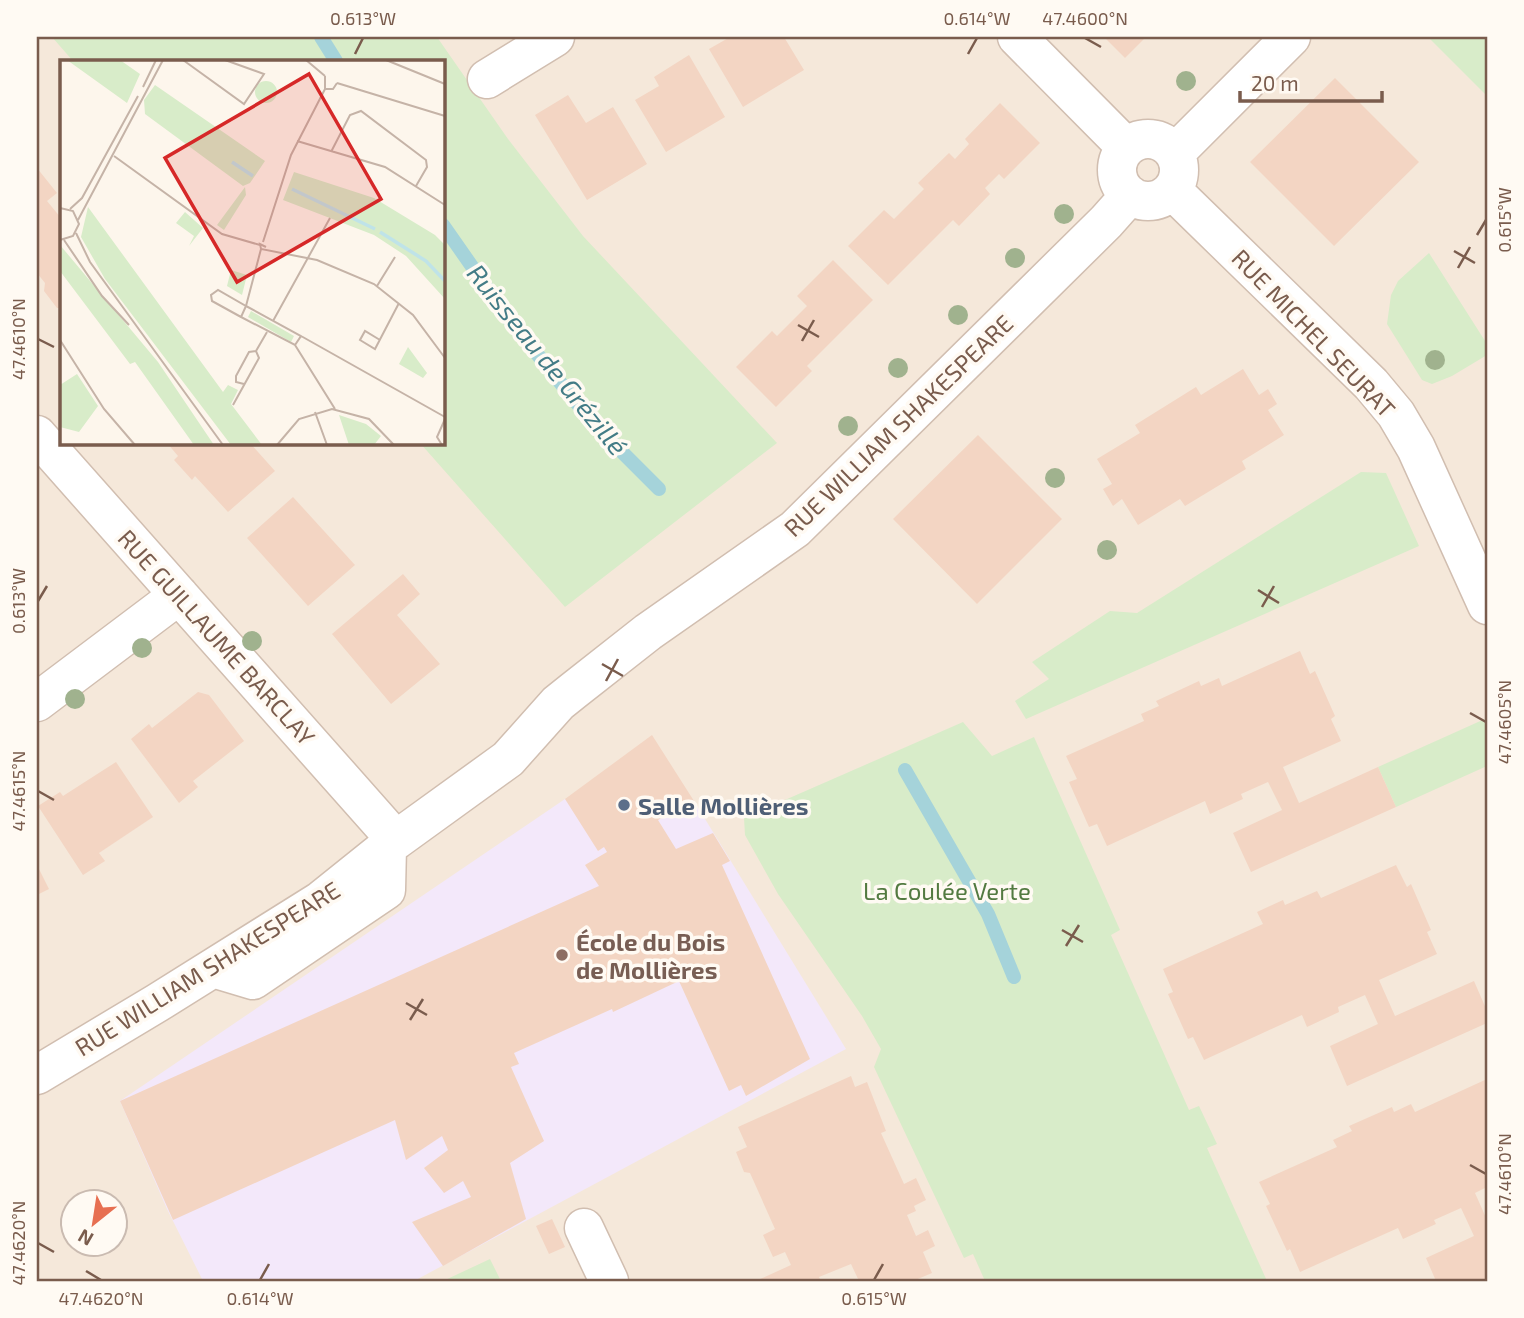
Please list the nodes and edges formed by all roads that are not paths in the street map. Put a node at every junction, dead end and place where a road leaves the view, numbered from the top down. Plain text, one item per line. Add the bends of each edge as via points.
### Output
1 (555, 37) edge
2 (1017, 37) edge
3 (1291, 37) edge
4 (488, 79) dead end
5 (1126, 147) junction
6 (1175, 153) junction
7 (1172, 190) junction
8 (1130, 195) junction
9 (37, 435) edge
10 (179, 596) junction
11 (1487, 605) edge
12 (37, 702) edge
13 (392, 844) junction
14 (37, 1075) edge
15 (584, 1228) dead end
16 (609, 1281) edge

1 - 4 street
2 - 5 street
3 - 6 street
5 - 6 street via 1147,138 1168,145
5 - 8 street via 1117,172
6 - 7 street via 1179,177
7 - 8 street via 1153,201
7 - 11 street, RUE MICHEL SEURAT via 1371,384 1396,414 1416,447
8 - 13 street, RUE WILLIAM SHAKESPEARE via 795,529 648,632 558,703 508,759
9 - 10 street, RUE GUILLAUME BARCLAY
10 - 12 street
10 - 13 street, RUE GUILLAUME BARCLAY
13 - 14 street, RUE WILLIAM SHAKESPEARE via 320,901
15 - 16 street

